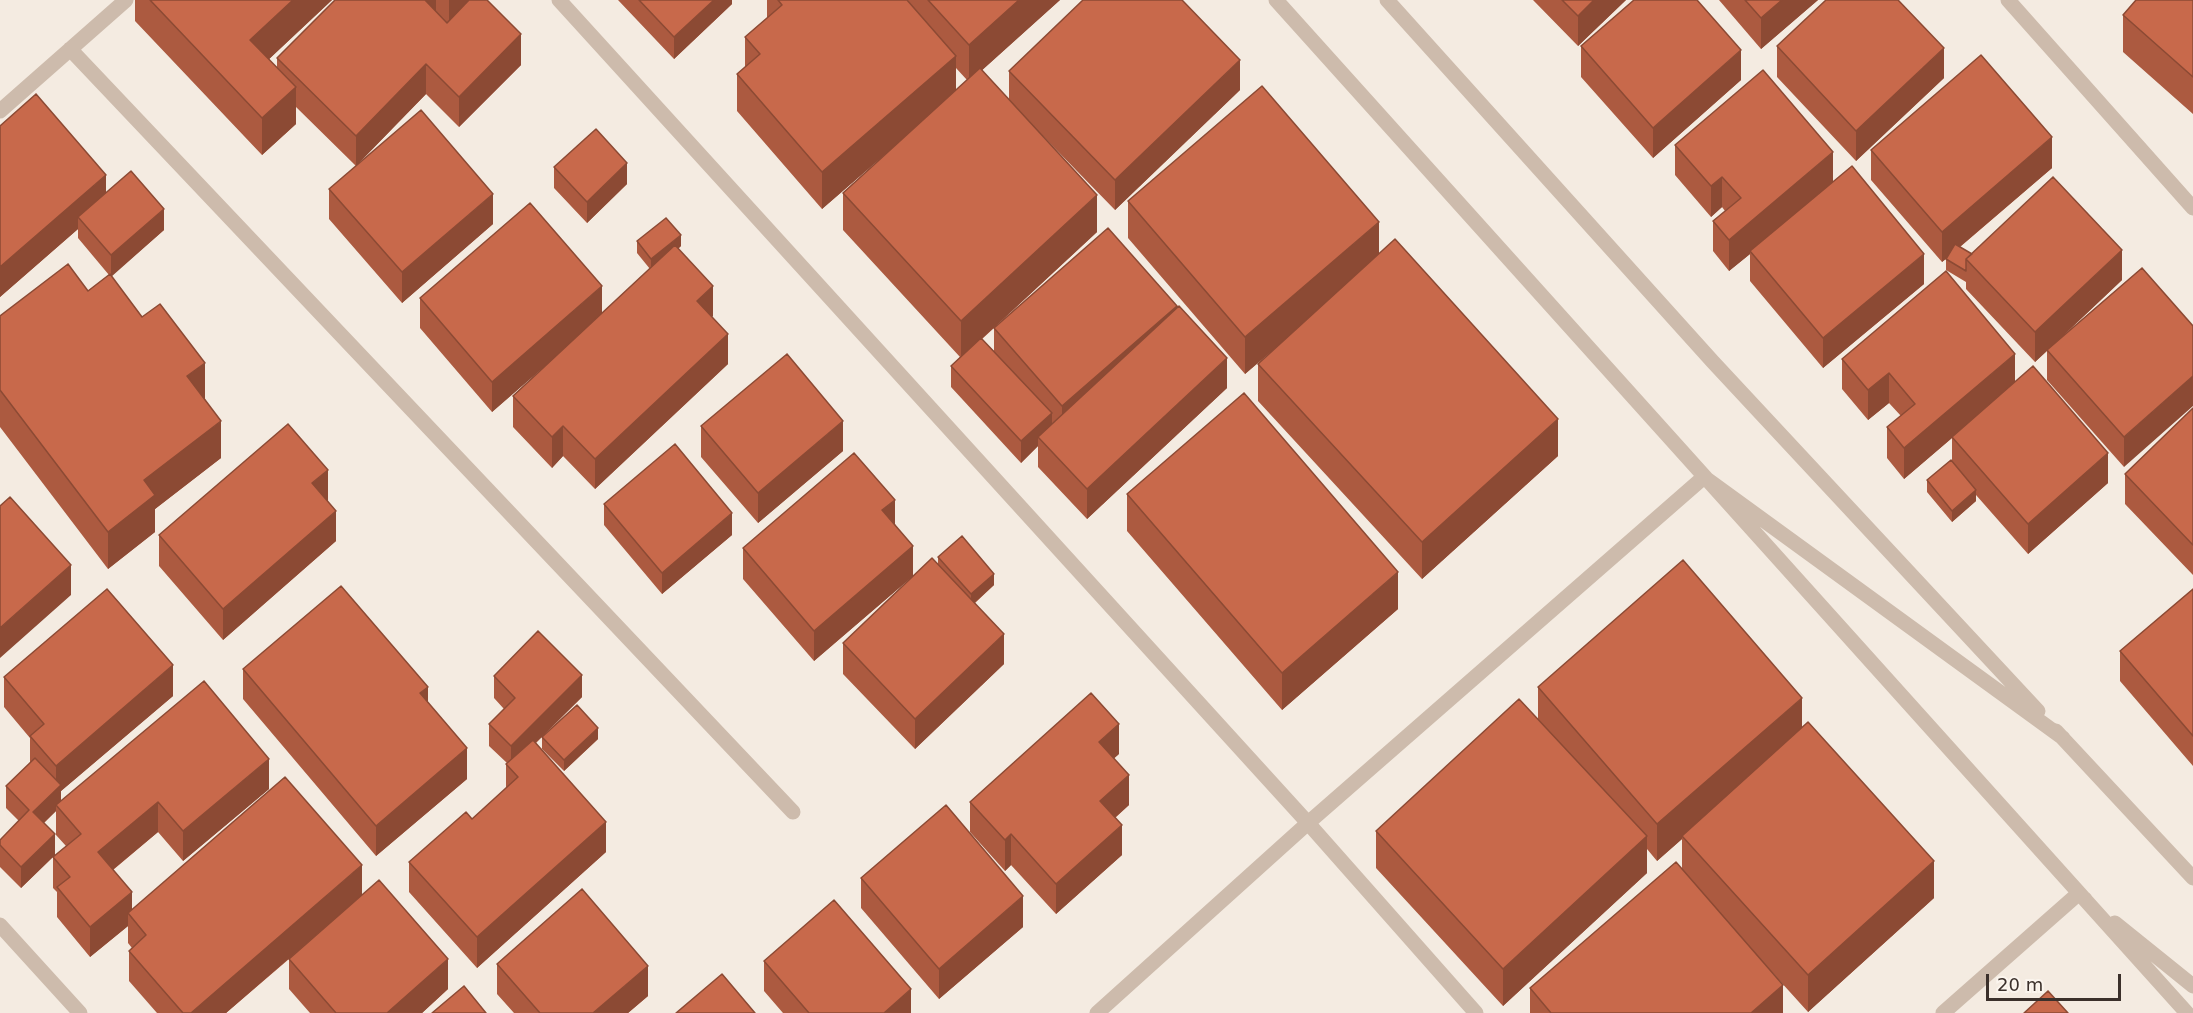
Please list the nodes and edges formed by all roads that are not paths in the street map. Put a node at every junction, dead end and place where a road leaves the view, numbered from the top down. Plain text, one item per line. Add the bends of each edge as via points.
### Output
1 (126, 0) edge
2 (559, 0) edge
3 (1276, 0) edge
4 (1388, 0) edge
5 (2008, 0) edge
6 (70, 49) junction
7 (0, 111) edge
8 (2193, 208) edge
9 (1704, 477) junction
10 (2063, 738) junction
11 (793, 812) dead end
12 (1308, 823) junction
13 (2193, 878) edge
14 (2078, 894) junction
15 (0, 925) edge
16 (2193, 986) edge
17 (80, 1013) edge
18 (1097, 1013) edge
19 (1476, 1013) edge
20 (1943, 1013) edge
21 (2187, 1013) edge

1 - 6 street
2 - 12 street
3 - 9 street
4 - 10 street via 1713,362
5 - 8 street
6 - 7 street
6 - 11 street
9 - 10 street
9 - 12 street
9 - 14 street
10 - 13 street
12 - 18 street
12 - 19 street
14 - 16 street
14 - 20 street
14 - 21 street
15 - 17 street

